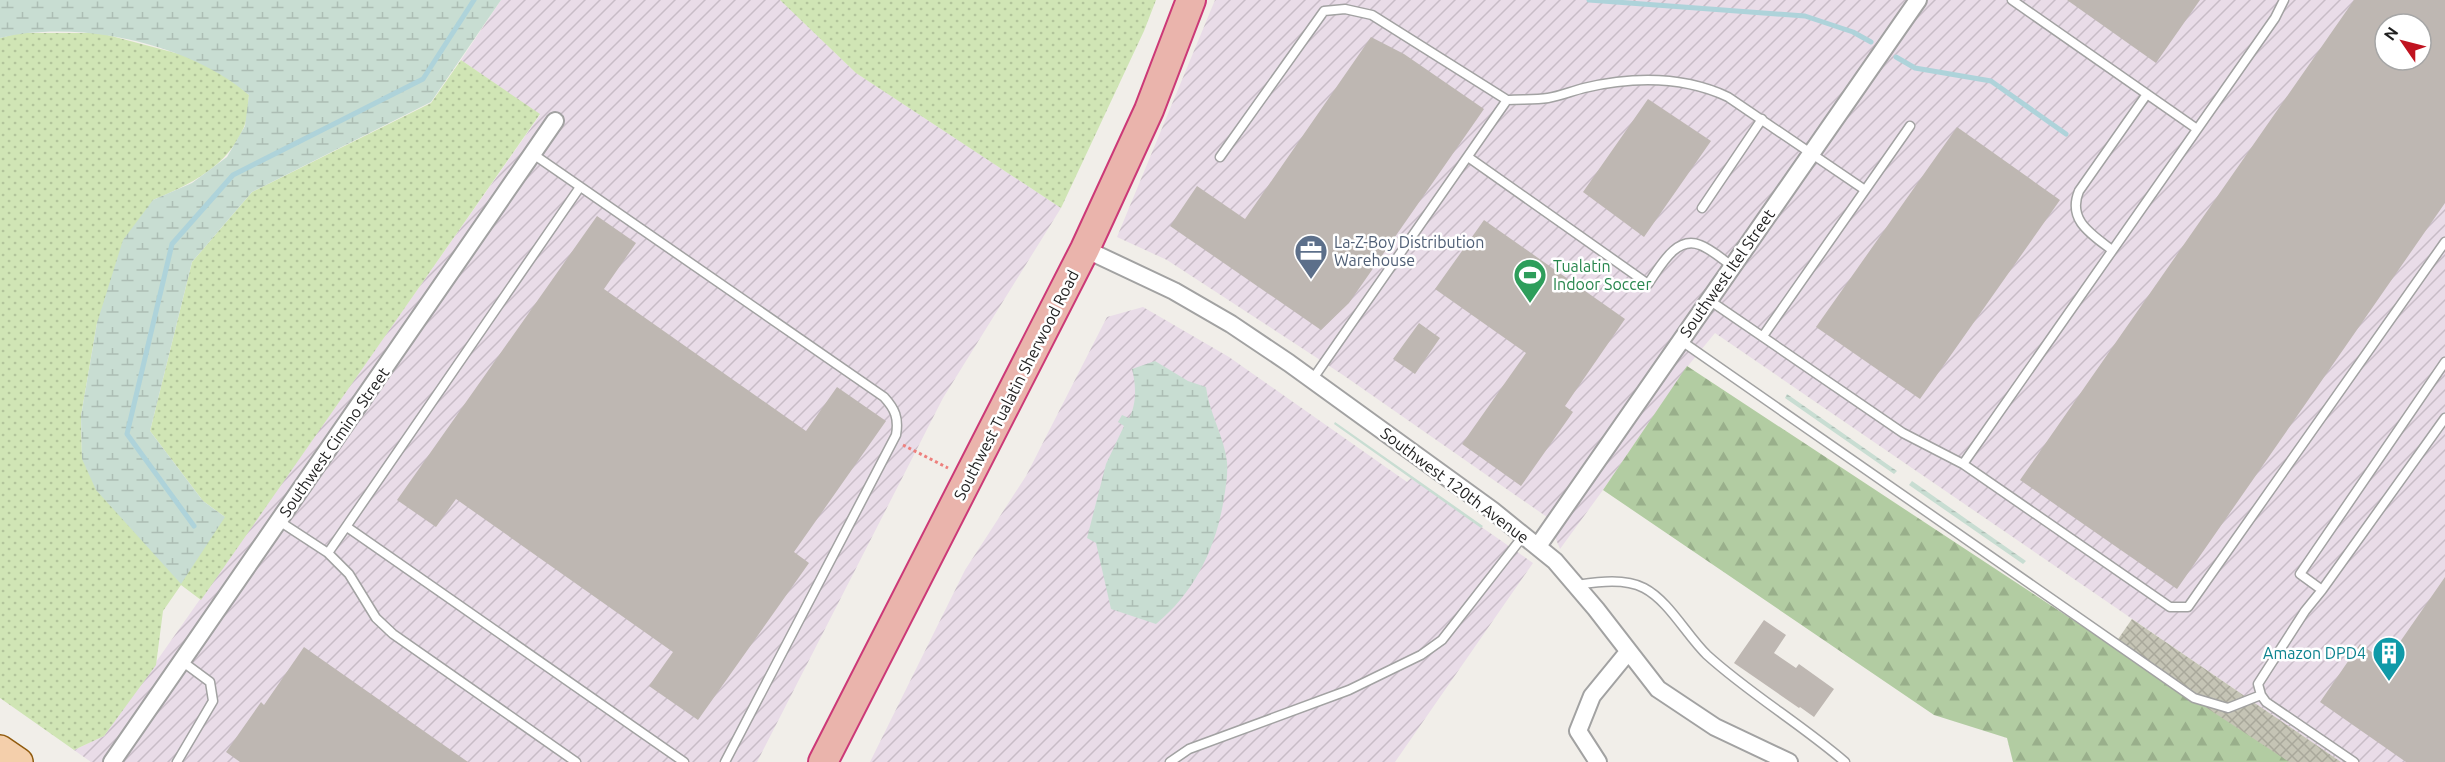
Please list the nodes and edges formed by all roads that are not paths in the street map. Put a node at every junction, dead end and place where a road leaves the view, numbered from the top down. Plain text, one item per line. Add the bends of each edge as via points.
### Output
1 (1191, 0) edge
2 (1918, 0) edge
3 (2012, 0) edge
4 (2284, 0) edge
5 (2147, 94) junction
6 (1507, 100) junction
7 (1762, 119) junction
8 (555, 121) dead end
9 (1910, 126) dead end
10 (2197, 129) junction
11 (1812, 152) junction
12 (533, 154) junction
13 (1220, 157) dead end
14 (1468, 157) junction
15 (580, 187) junction
16 (1865, 190) junction
17 (1702, 208) dead end
18 (2445, 242) edge
19 (1085, 249) junction
20 (2112, 250) junction
21 (1732, 266) junction
22 (1708, 299) junction
23 (1763, 336) junction
24 (1680, 340) junction
25 (2445, 362) edge
26 (1312, 380) junction
27 (2445, 418) edge
28 (1963, 464) junction
29 (279, 521) junction
30 (347, 527) junction
31 (1524, 535) junction
32 (1538, 546) junction
33 (328, 554) junction
34 (1576, 585) junction
35 (2322, 590) junction
36 (1628, 652) junction
37 (183, 662) junction
38 (2260, 695) junction
39 (0, 749) edge
40 (19, 762) edge
41 (112, 762) edge
42 (177, 762) edge
43 (576, 762) edge
44 (684, 762) edge
45 (725, 762) edge
46 (823, 762) edge
47 (1170, 762) edge
48 (1598, 762) edge
49 (1789, 762) edge
50 (1845, 762) edge
51 (2354, 762) edge

1 - 19 highway, Southwest Tualatin Sherwood Road via 1149,110
2 - 11 street, Southwest Itel Street
3 - 5 lane
4 - 10 lane
5 - 10 lane
5 - 20 lane via 2073,204 2089,232
6 - 7 lane via 1548,98 1585,87 1633,81 1675,81 1707,87
6 - 13 lane via 1372,15 1345,9 1324,11
6 - 14 lane
7 - 11 lane
7 - 17 lane
8 - 12 street, Southwest Cimino Street
9 - 16 lane
10 - 20 lane
11 - 16 lane
11 - 21 street, Southwest Itel Street
12 - 15 lane
12 - 29 street, Southwest Cimino Street
14 - 21 lane via 1648,284 1676,249 1689,242 1702,245
14 - 26 lane
15 - 30 lane
15 - 45 lane via 884,397 894,408 898,422 894,439
16 - 23 lane
18 - 28 lane via 2188,607 2170,607
19 - 26 street, Southwest 120th Avenue via 1174,291 1231,324
19 - 46 highway, Southwest Tualatin Sherwood Road
20 - 28 lane
21 - 22 street, Southwest Itel Street
22 - 23 lane
22 - 24 street, Southwest Itel Street
23 - 28 lane via 1903,432
24 - 32 street, Southwest Itel Street
24 - 38 lane via 2194,698 2228,708
25 - 35 lane via 2300,574
26 - 31 street, Southwest 120th Avenue
27 - 35 lane
29 - 33 lane
29 - 37 street, Southwest Cimino Street
30 - 33 lane
30 - 44 lane
31 - 32 street, Southwest 120th Avenue
31 - 47 lane via 1442,640 1421,655 1349,690 1189,749
32 - 34 street, Southwest 120th Avenue
33 - 43 lane via 349,574 376,618 393,634
34 - 36 street, Southwest 120th Avenue
34 - 50 lane via 1627,583 1644,588 1706,654
35 - 38 lane via 2272,660 2258,684
36 - 48 street via 1592,696 1578,731
36 - 49 street, Southwest 120th Avenue via 1658,689 1714,728
37 - 41 street, Southwest Cimino Street
37 - 42 lane via 210,682 213,701
38 - 51 lane
39 - 40 main road

